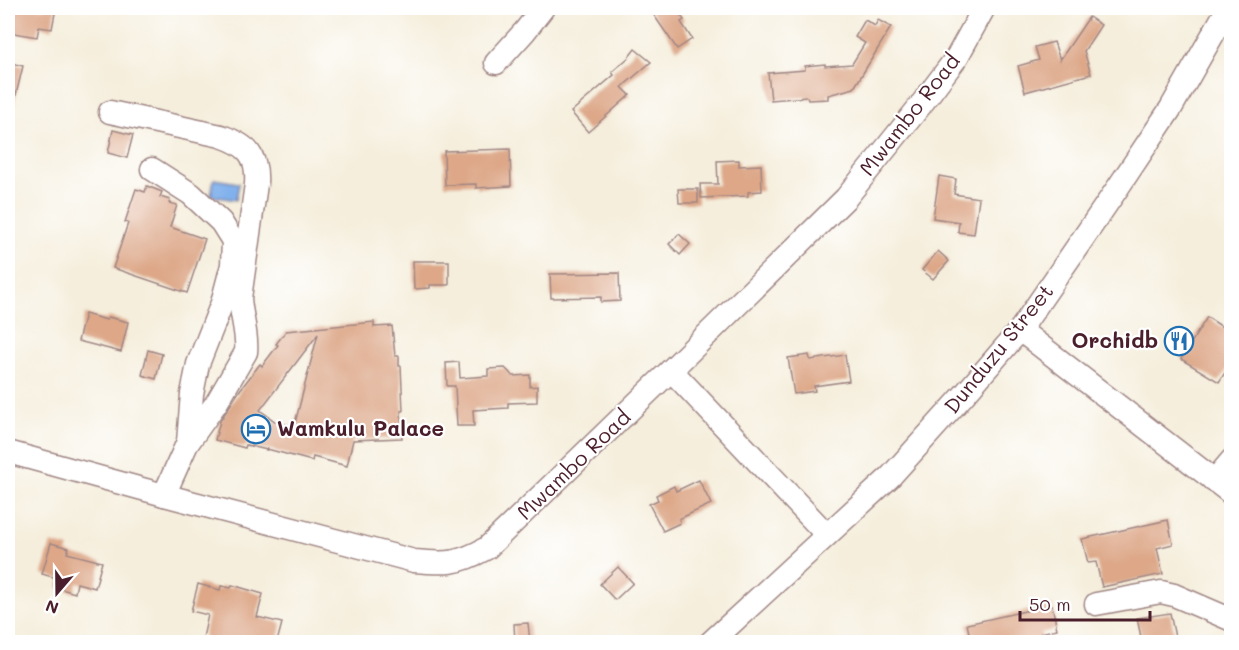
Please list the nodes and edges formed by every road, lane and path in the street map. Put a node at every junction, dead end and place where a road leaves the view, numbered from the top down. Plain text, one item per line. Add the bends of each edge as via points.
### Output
1 (543, 8) edge
2 (984, 8) edge
3 (1228, 8) edge
4 (496, 63) dead end
5 (110, 112) dead end
6 (153, 169) dead end
7 (1020, 330) junction
8 (671, 370) junction
9 (188, 444) junction
10 (8, 452) edge
11 (1232, 460) edge
12 (1223, 487) edge
13 (164, 495) junction
14 (827, 535) junction
15 (1096, 604) dead end
16 (1232, 620) edge
17 (711, 642) edge

1 - 4 street
2 - 8 street, Mwambo Road via 957,57 846,198
3 - 7 street, Dunduzu Street via 1171,108
5 - 9 street via 234,141 246,149 257,170 240,298 246,352
6 - 9 street via 191,194 221,222 232,242 232,265 222,303 198,364
7 - 12 street
7 - 14 street, Dunduzu Street via 890,477
8 - 13 street, Mwambo Road via 487,548 451,563 414,561
8 - 14 street
9 - 13 street
10 - 13 street, Mwambo Road
11 - 12 street
14 - 17 street, Dunduzu Street
15 - 16 street via 1161,592

